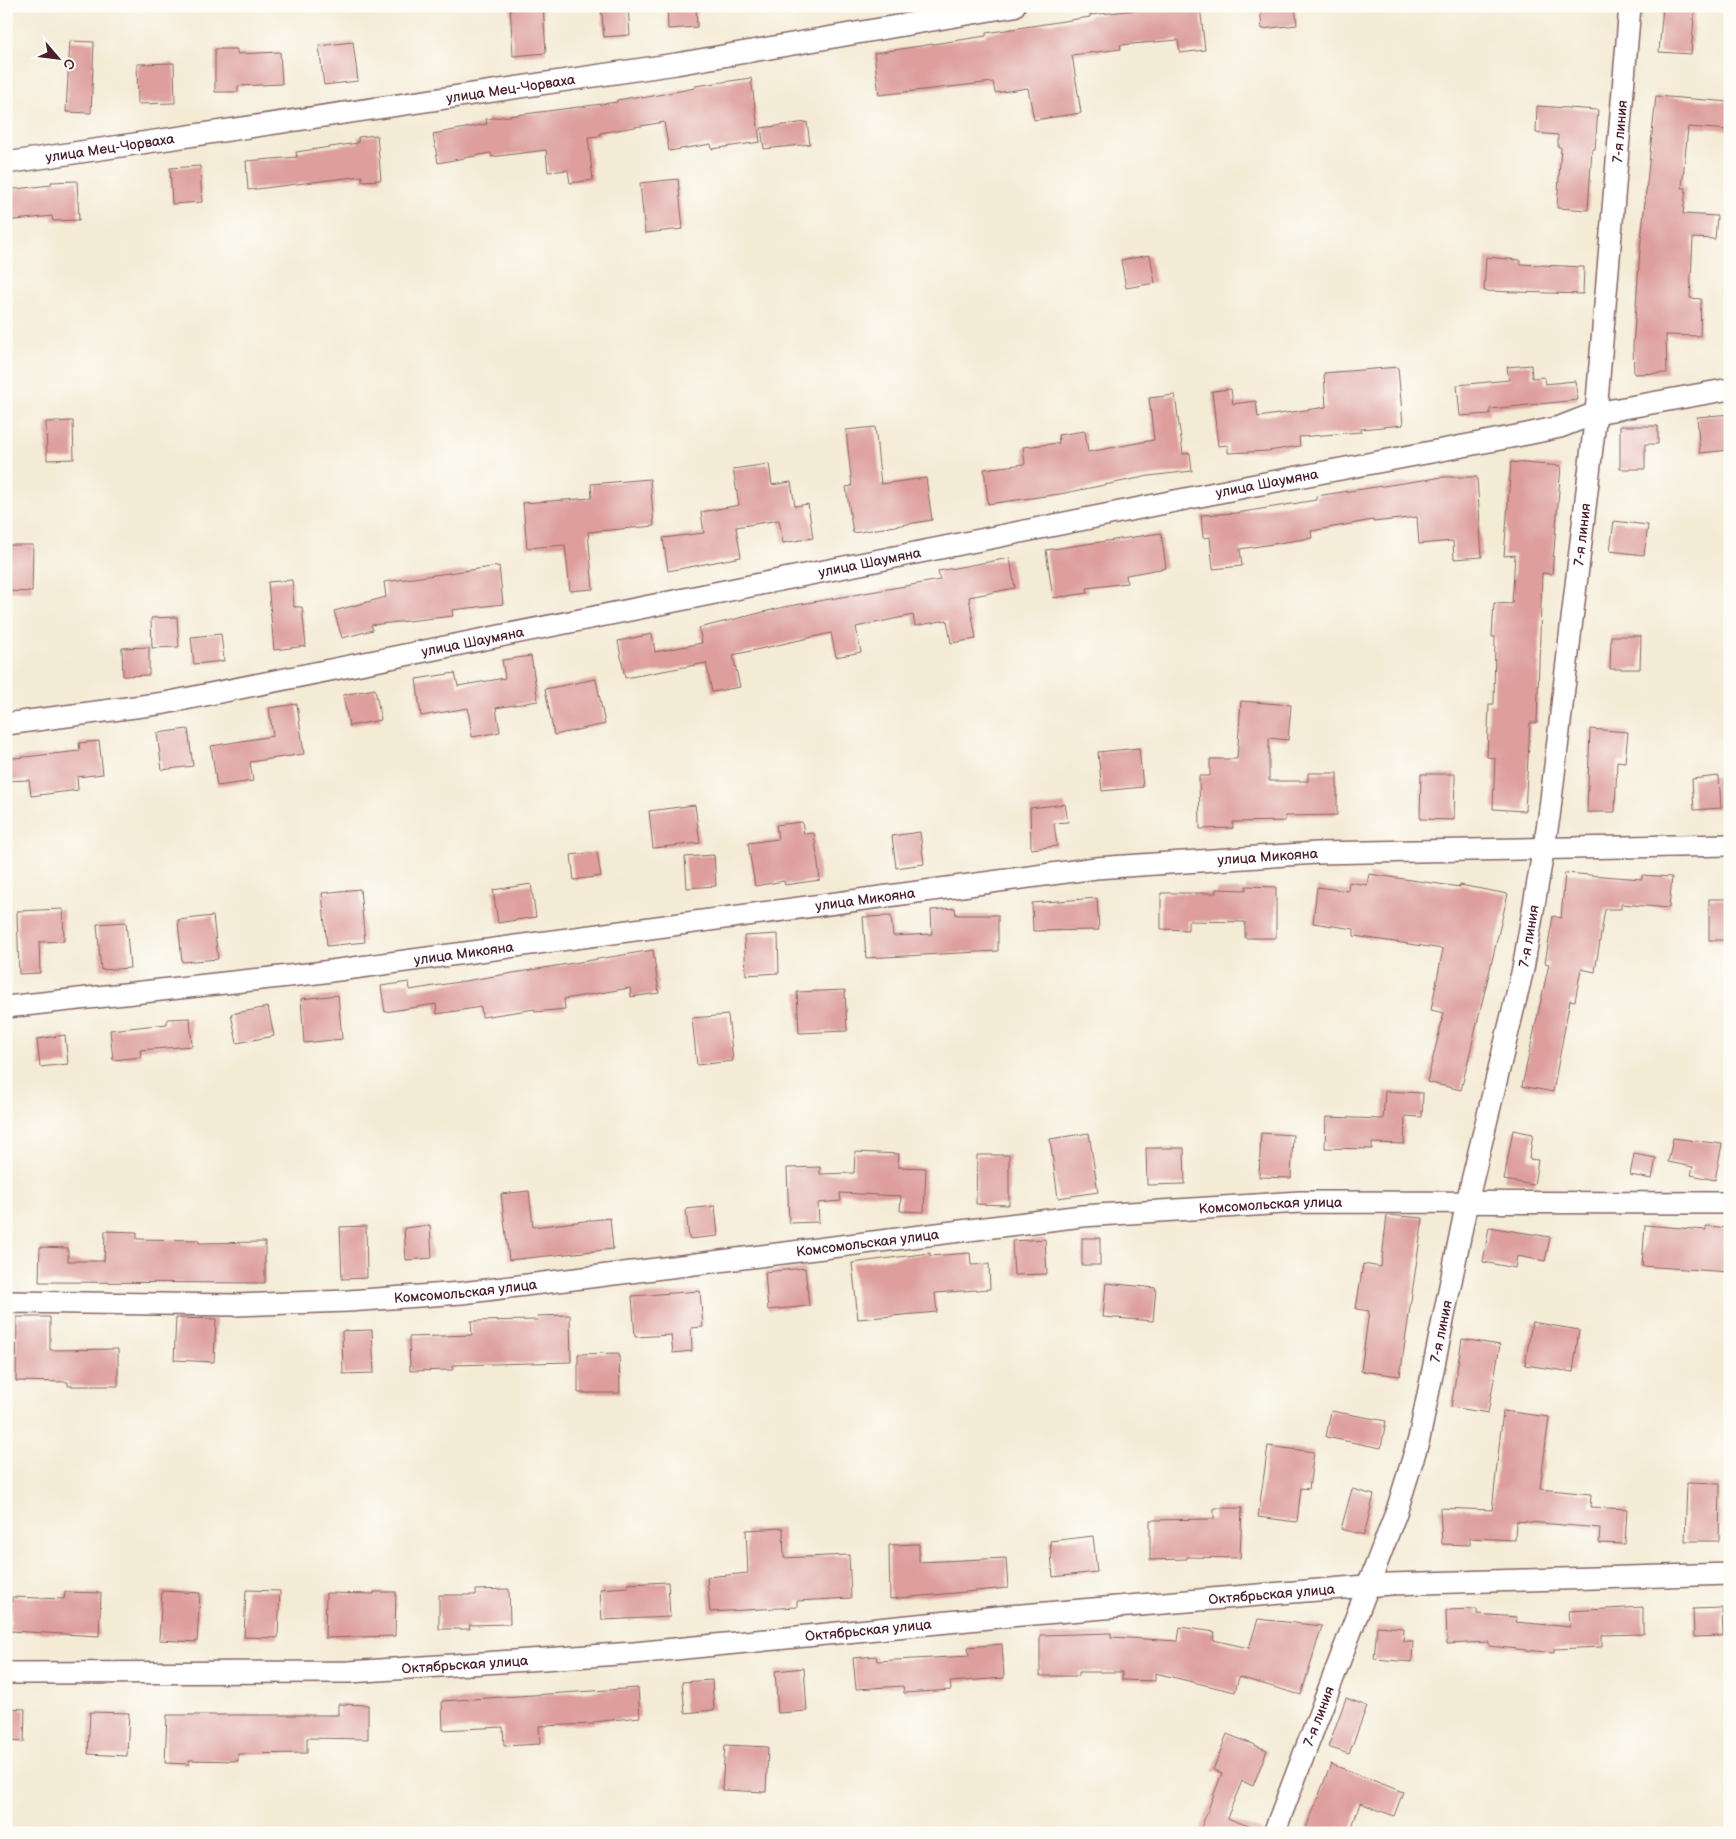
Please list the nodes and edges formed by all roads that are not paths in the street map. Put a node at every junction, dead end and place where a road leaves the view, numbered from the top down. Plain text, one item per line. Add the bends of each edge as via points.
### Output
1 (1014, 6) edge
2 (1630, 6) edge
3 (6, 163) edge
4 (1730, 389) edge
5 (1596, 413) junction
6 (6, 724) edge
7 (1730, 845) edge
8 (1545, 848) junction
9 (6, 1007) edge
10 (1467, 1202) junction
11 (1730, 1203) edge
12 (6, 1302) edge
13 (1730, 1574) edge
14 (1367, 1586) junction
15 (6, 1673) edge
16 (1274, 1833) edge

1 - 3 street, улица Мец-Чорваха via 676,64
2 - 5 street, 7-я линия
4 - 5 street, улица Шаумяна
5 - 6 street, улица Шаумяна via 1560,427 1527,434 1240,488 165,704
5 - 8 street, 7-я линия
7 - 8 street, улица Микояна
8 - 9 street, улица Микояна via 1317,853 1096,868 316,973
8 - 10 street, 7-я линия via 1521,978
10 - 11 street, Комсомольская улица
10 - 12 street, Комсомольская улица via 1300,1202 1082,1216 462,1293 367,1300 236,1304
10 - 14 street, 7-я линия via 1419,1439 1397,1510
13 - 14 street, Октябрьская улица
14 - 15 street, Октябрьская улица via 1009,1616 634,1653 369,1671
14 - 16 street, 7-я линия

